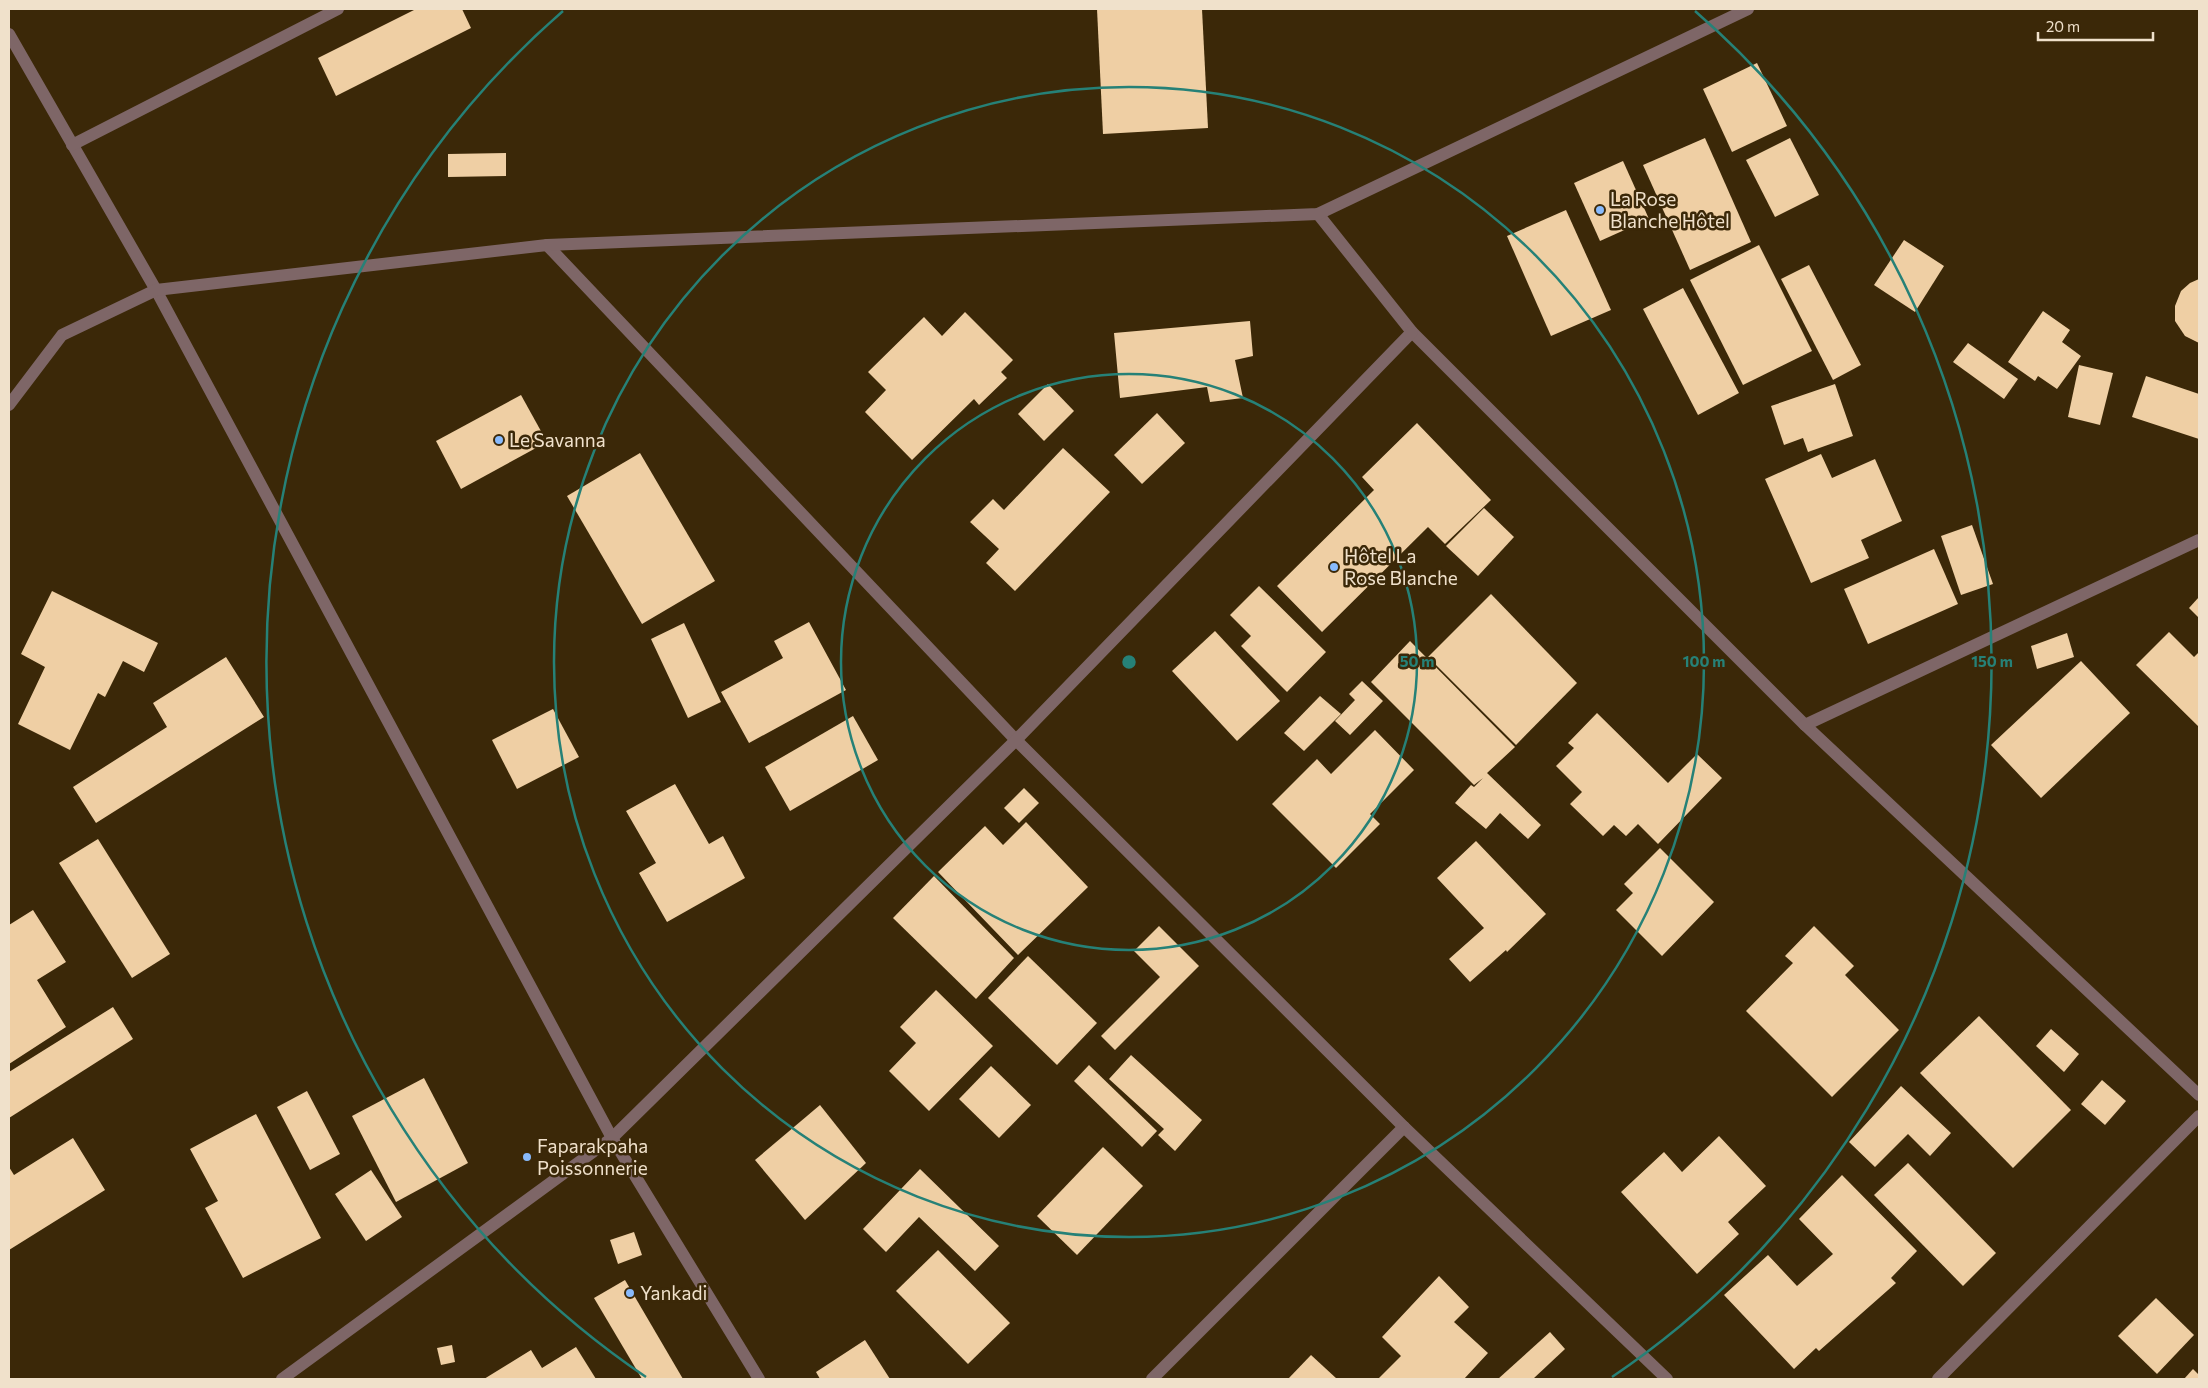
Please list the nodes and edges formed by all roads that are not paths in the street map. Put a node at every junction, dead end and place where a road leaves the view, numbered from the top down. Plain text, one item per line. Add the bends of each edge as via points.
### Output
1 (338, 9) edge
2 (1748, 9) edge
3 (9, 34) edge
4 (72, 145) junction
5 (1318, 214) junction
6 (547, 245) junction
7 (156, 290) junction
8 (1412, 332) junction
9 (9, 405) edge
10 (2199, 540) edge
11 (1805, 725) junction
12 (1016, 740) junction
13 (2199, 1095) edge
14 (2199, 1116) edge
15 (1404, 1127) junction
16 (612, 1138) junction
17 (282, 1379) edge
18 (759, 1379) edge
19 (1152, 1379) edge
20 (1667, 1379) edge
21 (1938, 1379) edge

1 - 4 street
2 - 5 street
3 - 4 street
4 - 7 street
5 - 6 street
5 - 8 street
6 - 7 street
6 - 12 street
7 - 9 street via 62,335
7 - 16 street
8 - 11 street
8 - 12 street
10 - 11 street
11 - 13 street
12 - 15 street
12 - 16 street
14 - 21 street
15 - 19 street
15 - 20 street
16 - 17 street
16 - 18 street

